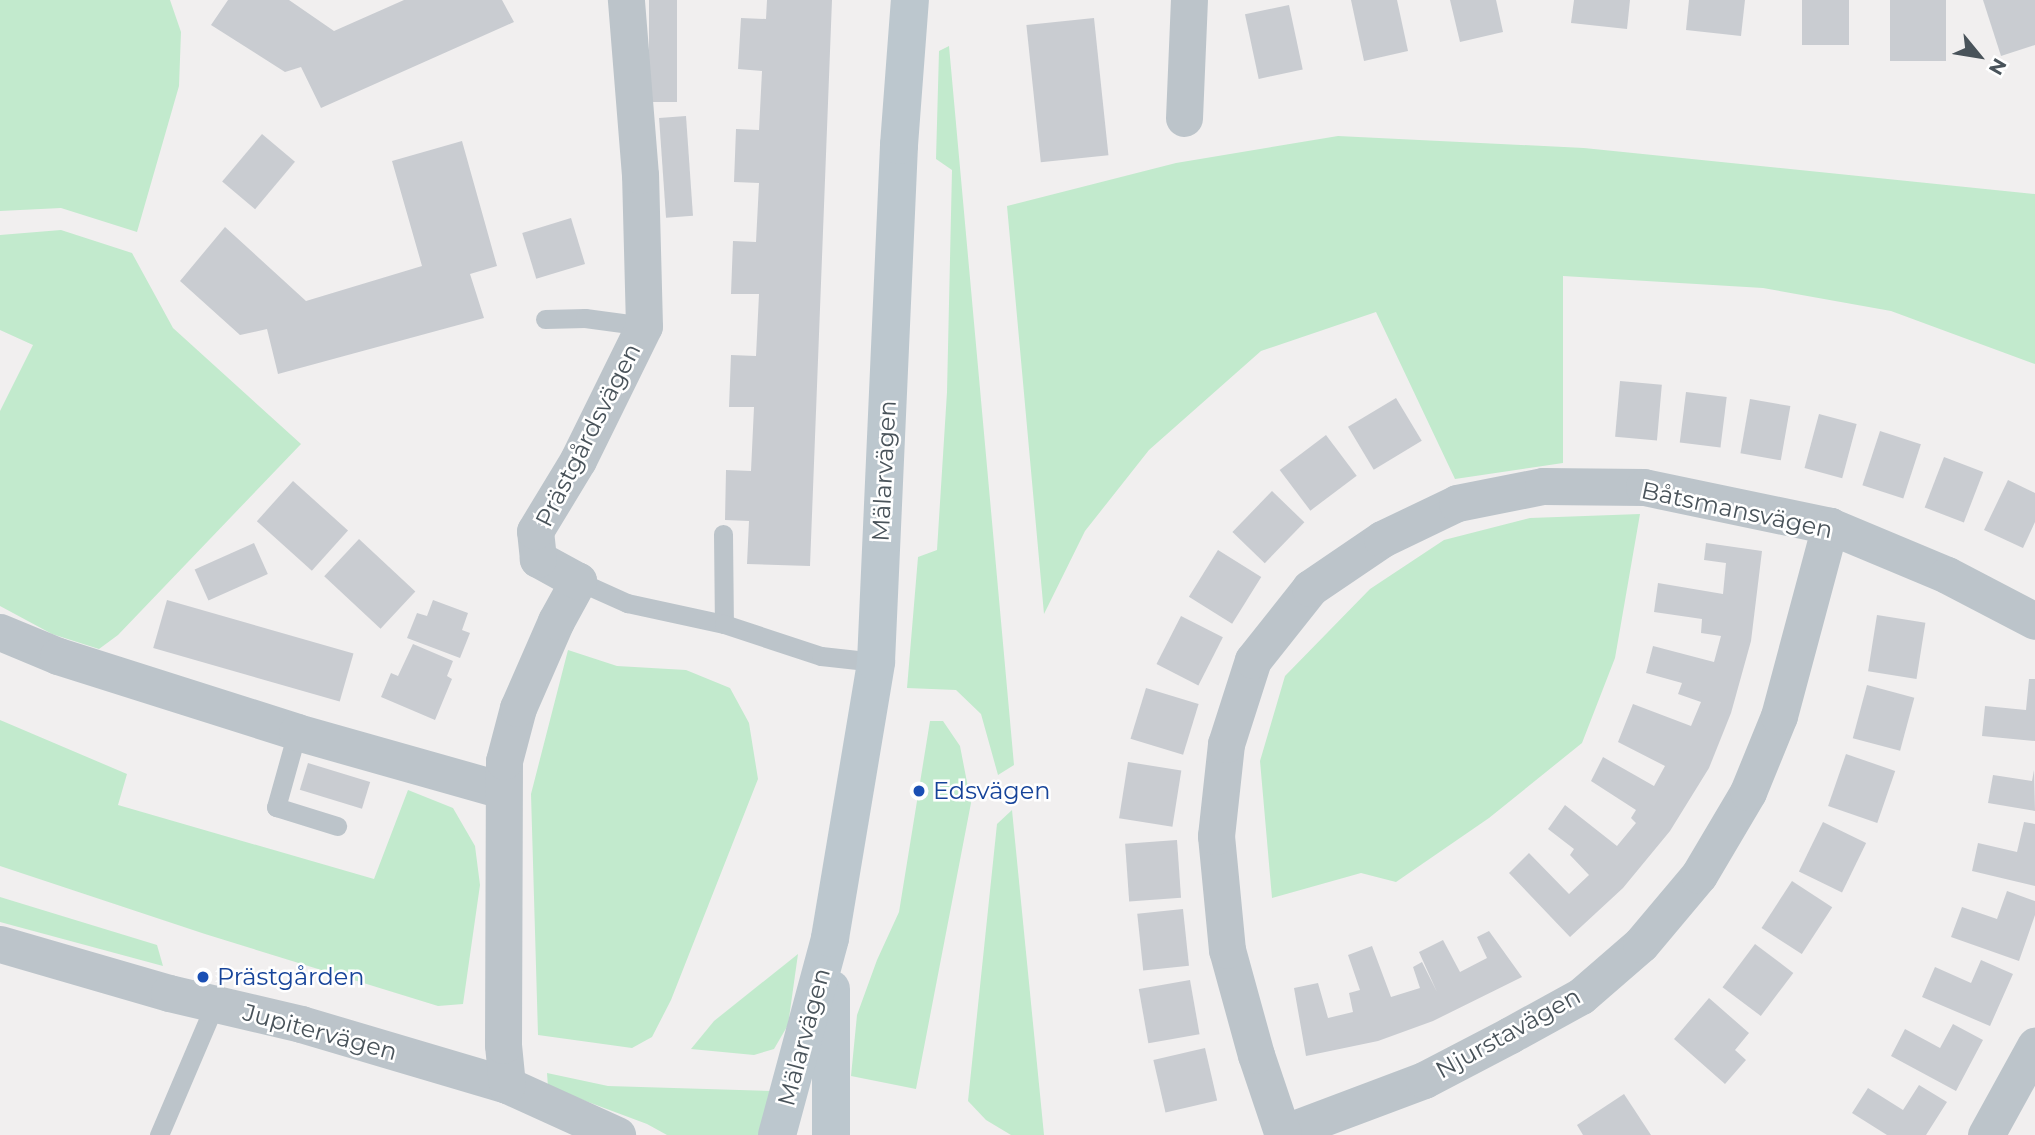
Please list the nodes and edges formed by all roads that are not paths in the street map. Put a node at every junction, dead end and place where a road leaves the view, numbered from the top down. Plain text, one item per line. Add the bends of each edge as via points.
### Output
1 (626, 0) edge
2 (910, 0) edge
3 (1189, 0) edge
4 (1184, 118) dead end
5 (545, 320) dead end
6 (644, 326) junction
7 (1830, 526) junction
8 (723, 534) dead end
9 (579, 581) junction
10 (2035, 621) edge
11 (724, 624) junction
12 (0, 632) edge
13 (876, 662) junction
14 (297, 732) junction
15 (502, 790) junction
16 (337, 826) dead end
17 (830, 938) junction
18 (0, 944) edge
19 (215, 1004) junction
20 (2035, 1046) edge
21 (507, 1085) junction
22 (554, 1109) junction
23 (1283, 1134) edge
24 (159, 1135) edge
25 (585, 1135) edge
26 (617, 1135) edge
27 (777, 1135) edge
28 (831, 1135) edge
29 (1986, 1135) edge

1 - 6 street, Prästgårdsvägen via 640,175
2 - 13 main road, Mälarvägen via 898,145
3 - 4 street
5 - 6 lane via 584,318
6 - 9 street, Prästgårdsvägen via 578,460 535,531 538,559
7 - 10 street, Båtsmansvägen via 1947,575
7 - 23 street, Njurstavägen via 1779,716 1748,792 1699,875 1641,944 1581,996 1424,1080
7 - 23 street, Båtsmansvägen via 1644,487 1544,486 1457,503 1382,539 1310,588 1253,660 1226,744 1216,836 1227,950 1255,1055
8 - 11 lane
9 - 11 lane via 627,603
9 - 15 street via 518,708 504,761
11 - 13 lane via 821,656
12 - 14 street via 58,656
13 - 17 main road, Mälarvägen
14 - 15 street
14 - 16 lane via 276,807
15 - 21 street
17 - 27 main road, Mälarvägen
17 - 28 main road, Mälarvägen
18 - 19 street, Jupitervägen
19 - 21 street, Jupitervägen via 301,1024
19 - 24 lane
20 - 29 street
21 - 22 street, Jupitervägen
22 - 25 street, Jupitervägen
22 - 26 street, Jupitervägen

